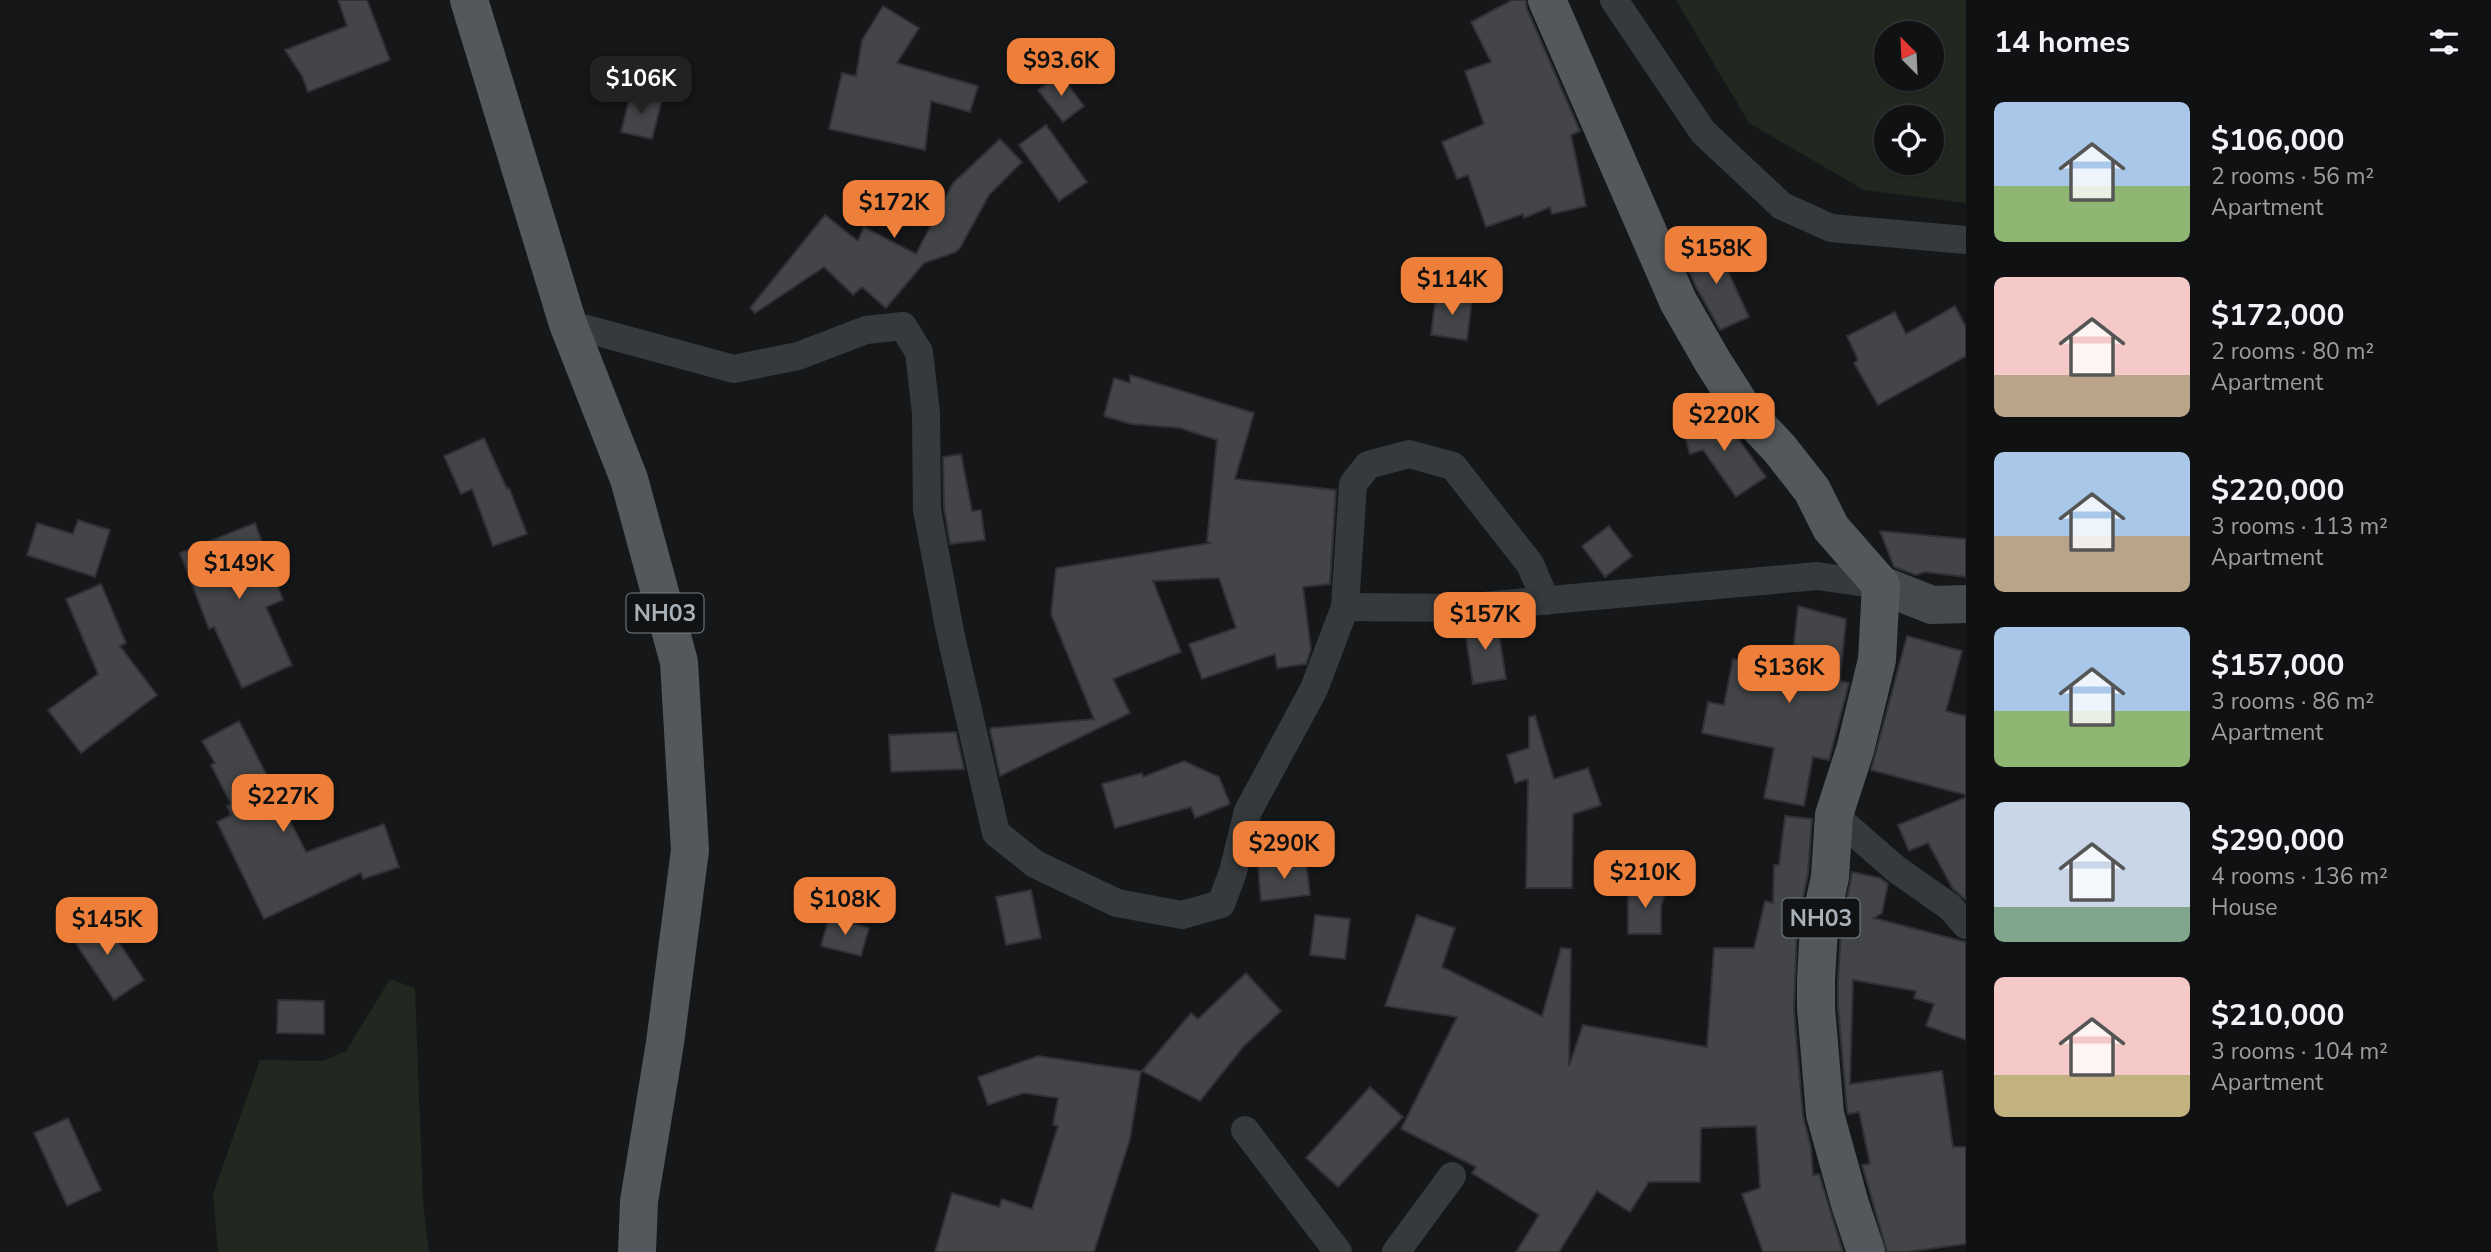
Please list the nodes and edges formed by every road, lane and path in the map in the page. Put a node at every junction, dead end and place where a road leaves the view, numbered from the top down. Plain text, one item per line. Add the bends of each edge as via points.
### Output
1 (469, 0) edge
2 (1547, 0) edge
3 (1614, 0) edge
4 (1966, 240) edge
5 (568, 324) junction
6 (1881, 585) junction
7 (1546, 601) junction
8 (1966, 604) edge
9 (1345, 607) junction
10 (1835, 815) junction
11 (1966, 925) edge
12 (1245, 1130) dead end
13 (1452, 1176) dead end
14 (637, 1252) edge
15 (1338, 1252) edge
16 (1396, 1252) edge
17 (1866, 1252) edge

1 - 5 main road, NH03
2 - 6 main road via 1678,301 1745,412 1779,448 1812,490 1831,528
3 - 4 street via 1703,132 1782,206 1830,228
5 - 9 street via 734,369 798,356 866,330 903,326 919,352 926,413 927,510 996,833 1035,864 1117,903 1182,915 1221,904 1248,811 1314,689
5 - 14 main road, NH03 via 629,479 679,662 690,850 639,1201
6 - 7 street via 1817,576
6 - 8 main road via 1933,605
6 - 10 main road, NH03 via 1877,660
7 - 9 street via 1461,608
7 - 9 street via 1530,564 1453,466 1409,454 1368,465 1353,484
10 - 11 street
10 - 17 main road, NH03 via 1830,877 1819,927 1817,1021 1825,1114
12 - 15 street
13 - 16 street

